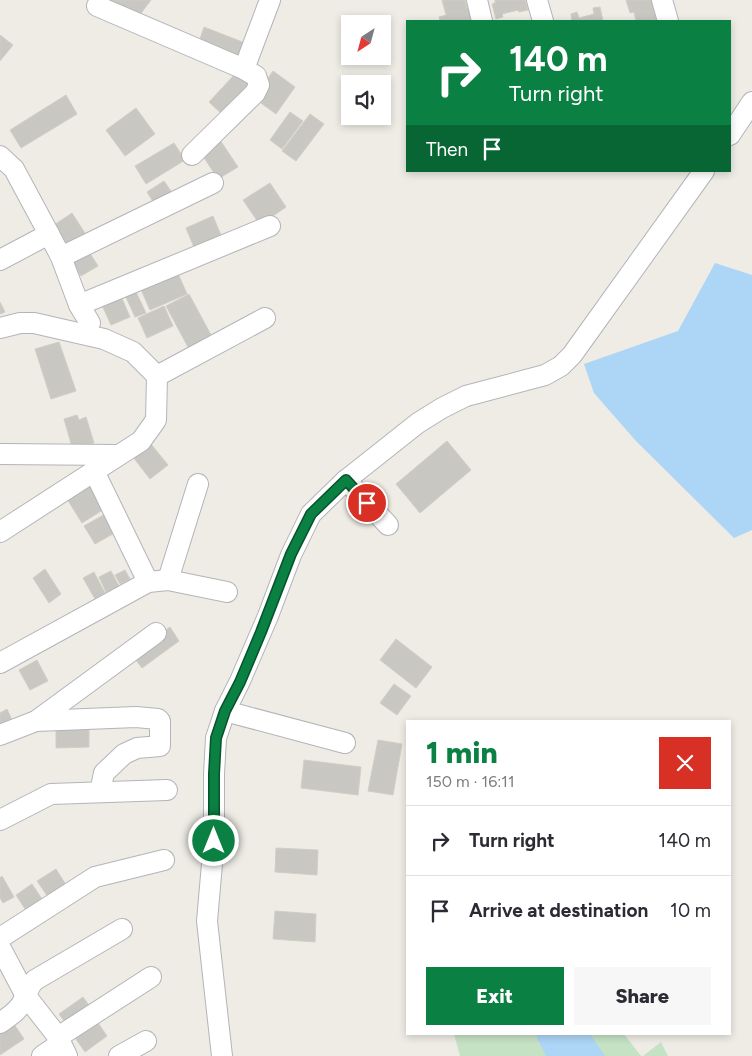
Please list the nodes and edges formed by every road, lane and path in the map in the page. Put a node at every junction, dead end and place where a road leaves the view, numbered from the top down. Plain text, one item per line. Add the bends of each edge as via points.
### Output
1 (270, 0) edge
2 (477, 0) edge
3 (537, 0) edge
4 (662, 0) edge
5 (95, 2) edge
6 (482, 20) edge
7 (543, 20) edge
8 (668, 20) edge
9 (244, 69) junction
10 (750, 110) edge
11 (731, 134) edge
12 (192, 155) dead end
13 (5, 169) edge
14 (703, 172) edge
15 (213, 183) dead end
16 (270, 226) dead end
17 (49, 234) junction
18 (61, 257) junction
19 (0, 260) edge
20 (79, 305) junction
21 (265, 318) dead end
22 (90, 323) dead end
23 (0, 328) edge
24 (157, 376) junction
25 (0, 454) edge
26 (116, 455) junction
27 (94, 471) junction
28 (346, 480) junction
29 (198, 484) dead end
30 (388, 526) dead end
31 (0, 532) edge
32 (158, 581) junction
33 (227, 592) dead end
34 (156, 633) dead end
35 (0, 663) edge
36 (225, 711) junction
37 (36, 721) junction
38 (0, 736) edge
39 (345, 743) dead end
40 (167, 790) dead end
41 (100, 792) junction
42 (0, 820) edge
43 (164, 860) dead end
44 (122, 929) dead end
45 (0, 938) edge
46 (0, 948) edge
47 (151, 977) dead end
48 (26, 996) junction
49 (0, 1022) edge
50 (146, 1041) dead end
51 (62, 1045) edge
52 (42, 1056) edge
53 (119, 1056) edge
54 (222, 1056) edge

1 - 9 street
2 - 6 street
3 - 7 street
4 - 8 street
5 - 9 street
9 - 12 street via 256,76 259,85 255,93
10 - 11 street
13 - 17 street
14 - 28 street via 561,366 545,374 466,396 442,408
15 - 18 street
16 - 20 street
17 - 18 street
17 - 19 street
18 - 20 street
20 - 22 street
21 - 24 street
23 - 24 street via 34,323 104,339 133,352
24 - 26 street via 156,420 141,440
25 - 26 street
26 - 27 street
27 - 31 street
27 - 32 street
28 - 30 street
28 - 36 street via 311,514
29 - 32 street
32 - 33 street
32 - 35 street
34 - 37 street
36 - 39 street
36 - 54 street via 216,738 214,841 207,921
37 - 38 street
37 - 41 street via 136,717 160,720 160,746 137,748 124,754 104,773
40 - 41 street
41 - 42 street via 51,794
43 - 45 street via 95,877
44 - 48 street via 35,980
46 - 48 street
47 - 51 street
48 - 49 street via 14,1014
48 - 51 street
50 - 53 street
51 - 52 street

